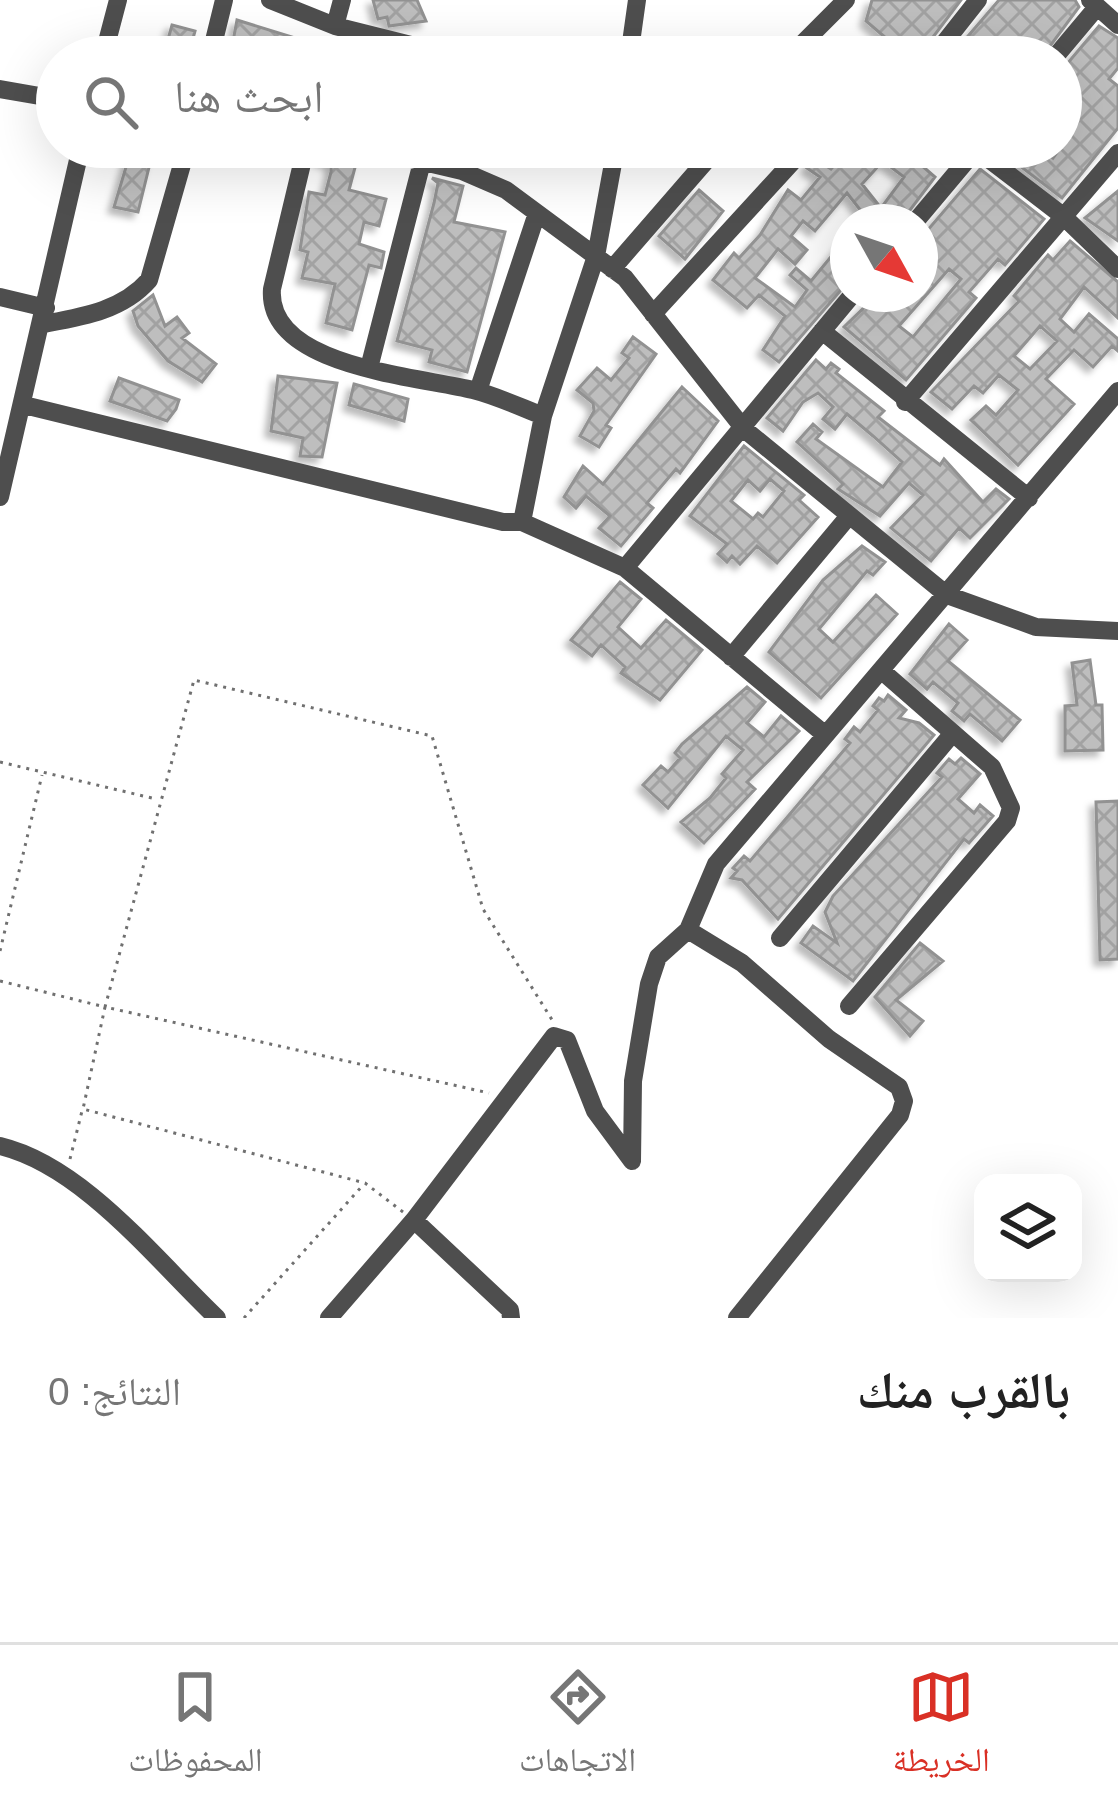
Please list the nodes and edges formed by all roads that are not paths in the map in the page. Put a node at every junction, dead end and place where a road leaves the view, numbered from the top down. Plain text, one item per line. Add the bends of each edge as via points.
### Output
1 (118, 0) edge
2 (224, 0) edge
3 (270, 0) edge
4 (342, 0) edge
5 (637, 0) edge
6 (846, 0) edge
7 (978, 0) edge
8 (1093, 4) edge
9 (1118, 25) edge
10 (335, 26) junction
11 (109, 36) edge
12 (215, 36) edge
13 (375, 36) edge
14 (632, 36) edge
15 (816, 36) edge
16 (950, 36) edge
17 (1070, 36) edge
18 (0, 89) edge
19 (36, 95) edge
20 (1118, 153) edge
21 (77, 168) edge
22 (181, 168) edge
23 (300, 168) edge
24 (420, 168) edge
25 (440, 168) edge
26 (612, 168) edge
27 (700, 168) edge
28 (787, 168) edge
29 (960, 168) edge
30 (1002, 168) edge
31 (930, 204) edge
32 (537, 213) junction
33 (1063, 216) junction
34 (596, 256) junction
35 (613, 269) junction
36 (1118, 269) edge
37 (0, 297) edge
38 (838, 312) edge
39 (653, 314) junction
40 (45, 316) junction
41 (822, 331) junction
42 (369, 368) junction
43 (478, 391) junction
44 (1118, 391) edge
45 (905, 402) junction
46 (24, 405) junction
47 (543, 416) junction
48 (744, 428) junction
49 (0, 497) edge
50 (1029, 498) junction
51 (848, 517) junction
52 (522, 522) junction
53 (625, 568) junction
54 (947, 595) junction
55 (1118, 631) edge
56 (730, 657) junction
57 (881, 671) junction
58 (823, 733) junction
59 (953, 733) junction
60 (688, 930) junction
61 (780, 938) dead end
62 (850, 1006) dead end
63 (0, 1146) edge
64 (414, 1220) junction
65 (217, 1318) edge
66 (329, 1318) edge
67 (511, 1318) edge
68 (737, 1318) edge

1 - 11 street
2 - 12 street
3 - 10 street
4 - 10 street
5 - 14 street
6 - 15 street
7 - 16 street
8 - 9 street
8 - 17 street
10 - 13 street
18 - 19 street
20 - 33 street
21 - 40 street
22 - 40 street via 139,292 101,311
23 - 42 street via 273,313 299,344
24 - 42 street
25 - 32 street via 506,190
26 - 34 street
27 - 35 street
28 - 39 street
29 - 31 street
30 - 33 street
32 - 34 street
32 - 43 street
33 - 36 street
33 - 45 street
34 - 35 street
34 - 47 street
35 - 39 street
37 - 40 street
38 - 41 street
39 - 48 street
40 - 46 street
41 - 45 street
41 - 48 street
42 - 43 street
43 - 47 street
44 - 50 street
45 - 50 street
46 - 49 street
46 - 52 street
47 - 52 street
48 - 51 street
48 - 53 street
50 - 54 street
51 - 54 street
51 - 56 street
52 - 53 street
53 - 56 street
54 - 55 street via 1036,627
54 - 57 street
56 - 58 street
57 - 58 street
57 - 59 street
58 - 60 street via 716,864
59 - 61 street
59 - 62 street via 1006,788 1007,821
60 - 64 street via 658,957 650,984 633,1082 632,1161 596,1111 561,1034 504,1096
60 - 68 street via 780,992 829,1039 899,1087 904,1101
63 - 65 street via 66,1174
64 - 66 street
64 - 67 street

